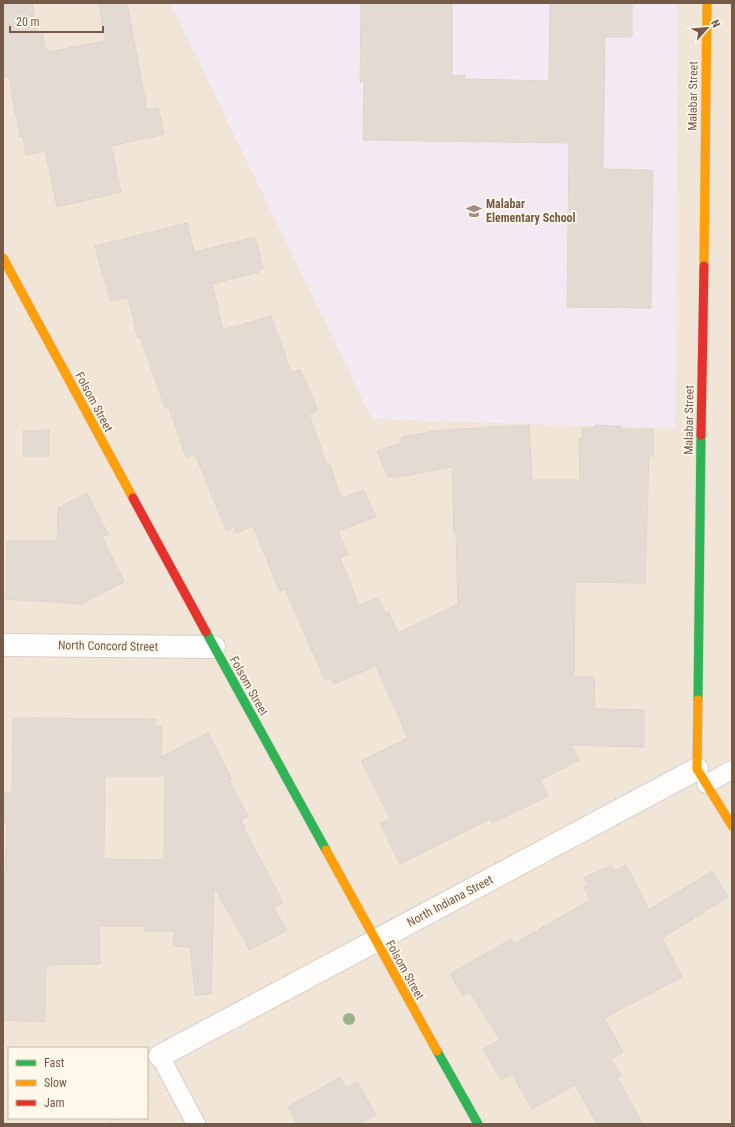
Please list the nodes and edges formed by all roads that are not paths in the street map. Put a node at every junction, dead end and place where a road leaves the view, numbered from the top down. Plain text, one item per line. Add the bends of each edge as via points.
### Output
1 (707, 3) edge
2 (3, 258) edge
3 (3, 645) edge
4 (214, 647) junction
5 (732, 770) edge
6 (701, 776) junction
7 (732, 826) edge
8 (375, 941) junction
9 (160, 1056) joint
10 (196, 1124) edge
11 (478, 1124) edge

1 - 6 street, Malabar Street
2 - 4 street, Folsom Street
3 - 4 street, North Concord Street
4 - 8 street, Folsom Street
5 - 6 lane
6 - 7 street
6 - 8 street, North Indiana Street
8 - 9 street, North Indiana Street
8 - 11 street, Folsom Street
9 - 10 lane

